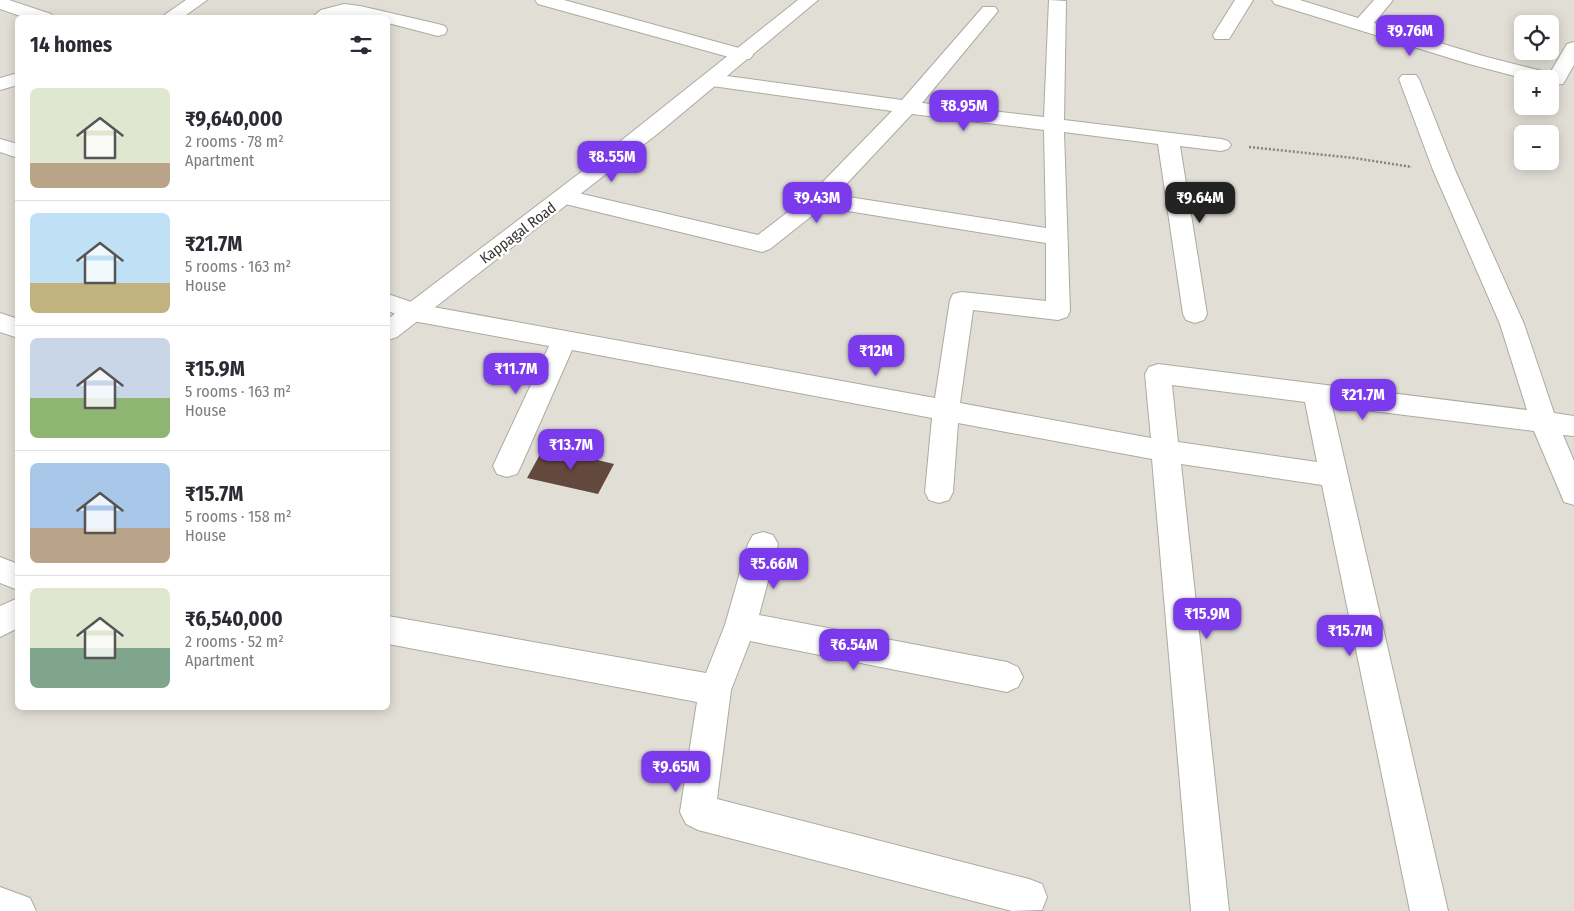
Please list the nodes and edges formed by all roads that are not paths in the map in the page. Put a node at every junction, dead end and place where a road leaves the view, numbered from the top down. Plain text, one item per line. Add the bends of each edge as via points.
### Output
1 (198, 0) edge
2 (544, 0) edge
3 (809, 0) edge
4 (1244, 0) edge
5 (1281, 0) edge
6 (1384, 0) edge
7 (1057, 1) edge
8 (0, 2) edge
9 (989, 11) dead end
10 (37, 15) edge
11 (174, 15) edge
12 (325, 15) edge
13 (375, 15) edge
14 (390, 19) edge
15 (1362, 25) junction
16 (438, 30) dead end
17 (1222, 35) dead end
18 (1574, 48) edge
19 (743, 55) junction
20 (1516, 70) edge
21 (1559, 76) edge
22 (1409, 79) dead end
23 (15, 80) edge
24 (712, 80) junction
25 (0, 84) edge
26 (906, 108) junction
27 (1053, 124) junction
28 (1168, 139) junction
29 (0, 145) edge
30 (1221, 145) road end
31 (15, 151) edge
32 (564, 197) junction
33 (819, 199) junction
34 (1058, 237) junction
35 (390, 303) edge
36 (412, 312) junction
37 (1194, 314) dead end
38 (0, 322) edge
39 (15, 328) edge
40 (390, 329) edge
41 (564, 340) junction
42 (1316, 394) junction
43 (946, 410) junction
44 (1544, 422) junction
45 (1574, 426) edge
46 (1165, 451) junction
47 (506, 466) dead end
48 (1334, 476) junction
49 (939, 492) dead end
50 (1574, 494) edge
51 (763, 544) dead end
52 (0, 570) edge
53 (15, 576) edge
54 (15, 613) edge
55 (0, 622) edge
56 (741, 625) junction
57 (390, 630) edge
58 (1007, 676) dead end
59 (715, 690) junction
60 (1029, 897) dead end
61 (0, 906) edge
62 (18, 911) edge
63 (1210, 911) edge
64 (1428, 911) edge

1 - 11 street
2 - 19 street
3 - 19 street, Kappagal Road
4 - 17 street
5 - 15 street
6 - 15 street
7 - 27 street
8 - 10 street
9 - 26 street
12 - 13 street via 348,8
14 - 16 street
15 - 20 street
18 - 21 street
19 - 24 street, Kappagal Road
22 - 44 street via 1444,170 1512,324
23 - 25 street
24 - 26 street
24 - 32 street, Kappagal Road
26 - 27 street
26 - 33 street
27 - 28 street
27 - 34 street
28 - 30 street
28 - 37 street
29 - 31 street
32 - 33 street via 762,244
32 - 36 street, Kappagal Road
33 - 34 street
34 - 43 street via 1058,311 962,300
35 - 36 street
36 - 40 street, Kappagal Road
36 - 41 street
38 - 39 street
41 - 43 street
41 - 47 street
42 - 44 street
42 - 46 street via 1158,374
42 - 48 street
43 - 46 street
43 - 49 street
44 - 45 street
44 - 50 street
46 - 48 street
46 - 63 street
48 - 64 street
51 - 56 street
52 - 53 street
54 - 55 street
56 - 58 street
56 - 59 street
57 - 59 street
59 - 60 street via 698,812
61 - 62 street

